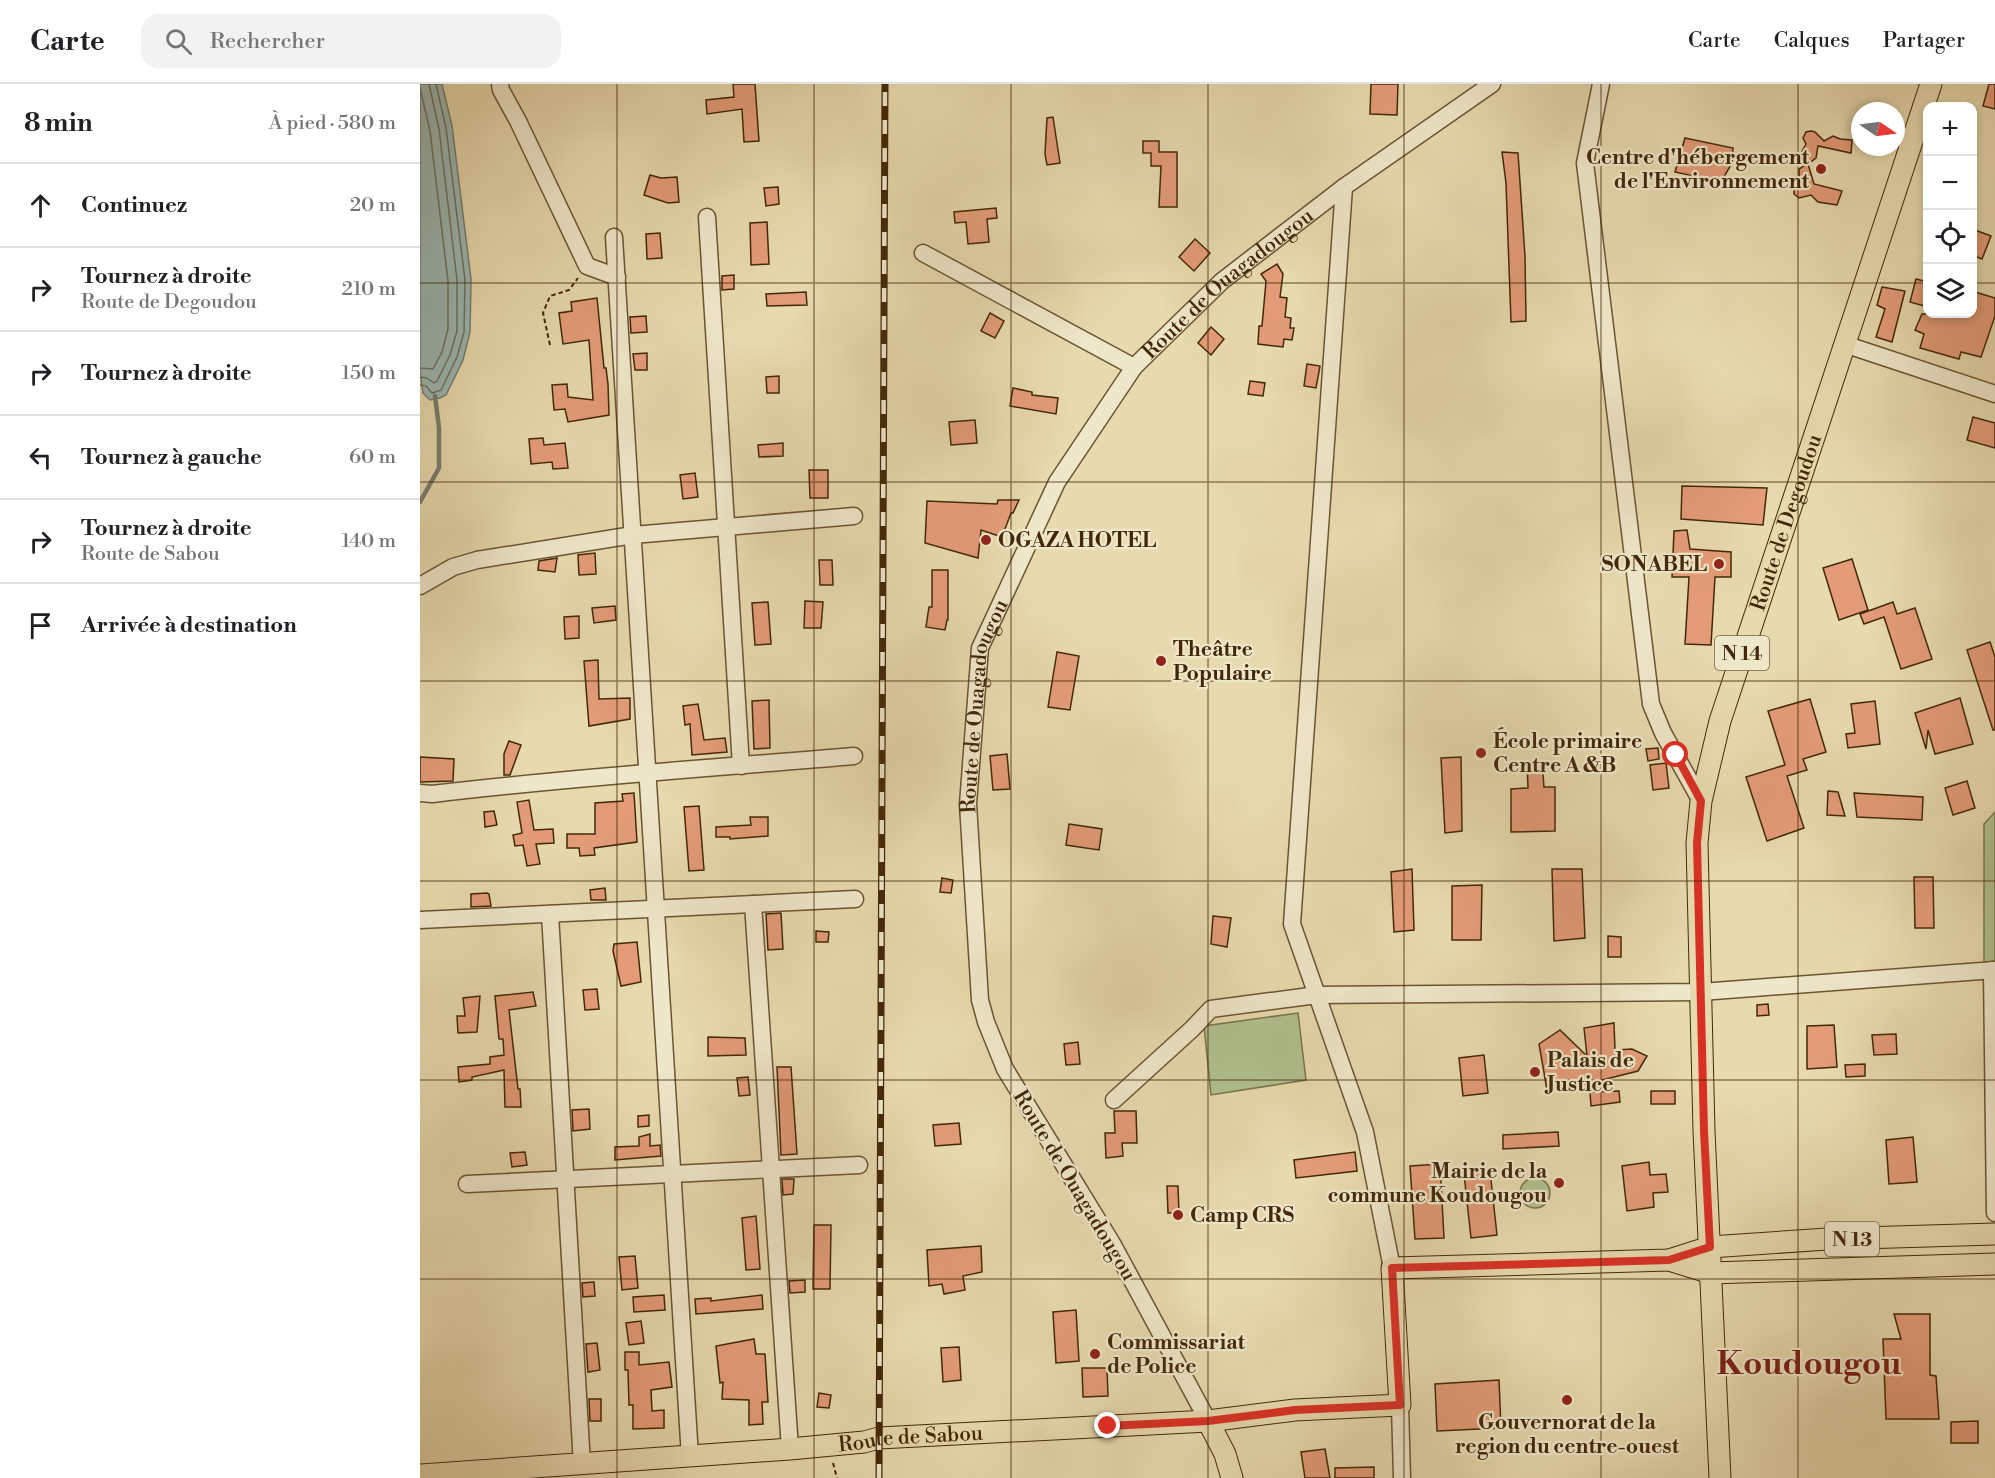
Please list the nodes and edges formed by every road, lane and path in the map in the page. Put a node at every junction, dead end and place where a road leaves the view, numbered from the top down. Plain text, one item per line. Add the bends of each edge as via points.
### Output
1 (500, 84) edge
2 (1492, 84) edge
3 (1600, 84) edge
4 (1931, 84) edge
5 (1344, 187) junction
6 (707, 217) dead end
7 (614, 237) dead end
8 (923, 253) dead end
9 (587, 266) junction
10 (617, 277) junction
11 (1844, 344) junction
12 (550, 345) dead end
13 (1134, 367) junction
14 (1994, 391) edge
15 (854, 516) dead end
16 (726, 527) junction
17 (633, 535) junction
18 (420, 586) edge
19 (855, 756) dead end
20 (741, 766) junction
21 (648, 774) junction
22 (420, 793) edge
23 (1701, 801) junction
24 (855, 899) dead end
25 (753, 904) junction
26 (657, 909) junction
27 (550, 914) junction
28 (420, 920) edge
29 (1994, 970) edge
30 (1701, 992) junction
31 (1317, 995) junction
32 (1114, 1100) dead end
33 (859, 1165) dead end
34 (771, 1169) junction
35 (673, 1174) junction
36 (566, 1179) junction
37 (467, 1184) dead end
38 (1995, 1213) edge
39 (1995, 1234) edge
40 (1711, 1259) junction
41 (1995, 1264) edge
42 (1392, 1268) junction
43 (1400, 1405) junction
44 (1208, 1421) junction
45 (790, 1449) junction
46 (690, 1457) junction
47 (582, 1465) junction
48 (420, 1475) edge
49 (1232, 1478) edge
50 (1402, 1478) edge
51 (1720, 1478) edge

1 - 9 street
2 - 5 street, Route de Ouagadougou
3 - 23 street via 1585,163 1651,704
4 - 11 main road, Route de Degoudou / N 14
5 - 13 street, Route de Ouagadougou via 1222,280
5 - 31 street via 1292,924
6 - 16 street
7 - 10 street
8 - 13 street
9 - 10 street
9 - 12 path via 569,290 550,296 543,313
10 - 17 street
11 - 14 street
11 - 23 main road, Route de Degoudou / N 14 via 1720,721
13 - 44 street, Route de Ouagadougou via 1057,482 980,648 968,804 980,1000 1005,1069 1113,1245
15 - 16 street
16 - 17 street
16 - 20 street
17 - 18 street via 477,560 453,567
17 - 21 street
19 - 20 street
20 - 21 street
21 - 22 street
21 - 26 street
23 - 30 main road, Route de Degoudou / N 14 via 1697,843
24 - 25 street
25 - 26 street
25 - 34 street
26 - 27 street
26 - 35 street
27 - 28 street
27 - 36 street
29 - 30 street
29 - 38 street
30 - 31 street
30 - 40 main road, Route de Degoudou / N 14
31 - 32 street via 1211,1009
31 - 42 street via 1365,1132
33 - 34 street
34 - 35 street
34 - 45 street
35 - 36 street
35 - 46 street
36 - 37 street
36 - 47 street
39 - 40 main road, N 13 via 1827,1239
40 - 41 main road, N 13
40 - 42 main road, N 13
40 - 51 main road, N 14
42 - 43 main road
43 - 44 main road, Route de Sabou via 1295,1410
43 - 50 street
44 - 45 main road, Route de Sabou via 879,1438
44 - 49 main road, Route de Ouagadougou
45 - 46 main road, Route de Sabou
46 - 47 main road, Route de Sabou
47 - 48 main road, Route de Sabou

